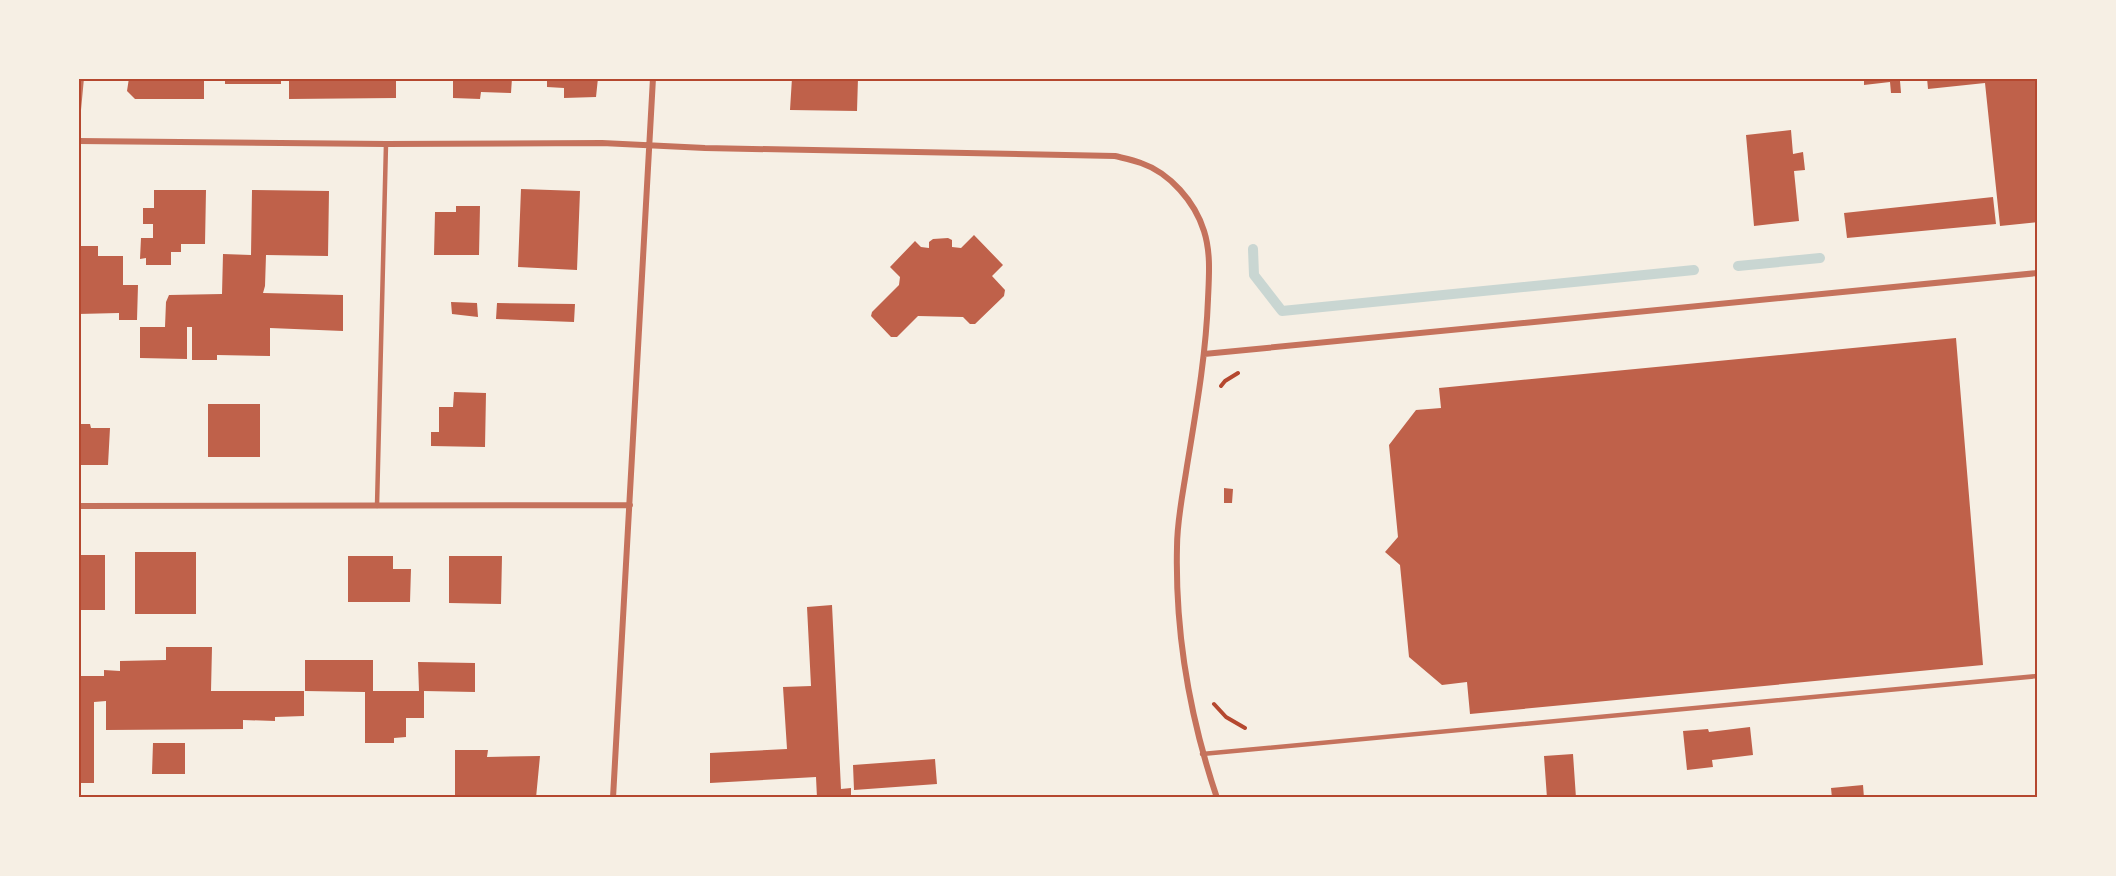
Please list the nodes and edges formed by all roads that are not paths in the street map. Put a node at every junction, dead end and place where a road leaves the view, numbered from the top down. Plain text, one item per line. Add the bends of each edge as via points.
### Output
1 (81, 78) edge
2 (653, 78) edge
3 (78, 110) edge
4 (78, 141) edge
5 (386, 144) junction
6 (650, 145) junction
7 (2038, 273) edge
8 (1204, 354) junction
9 (630, 505) junction
10 (78, 506) edge
11 (377, 506) junction
12 (2038, 676) edge
13 (1202, 754) junction
14 (613, 798) edge
15 (1217, 798) edge

1 - 3 street
2 - 6 street
4 - 5 street
5 - 6 street
5 - 11 lane
6 - 8 street via 1114,156 1140,162 1176,186 1203,228 1209,260
6 - 9 street
7 - 8 street
8 - 13 street via 1178,518 1177,548 1180,631
9 - 11 street
9 - 14 street
10 - 11 street
12 - 13 lane
13 - 15 street

